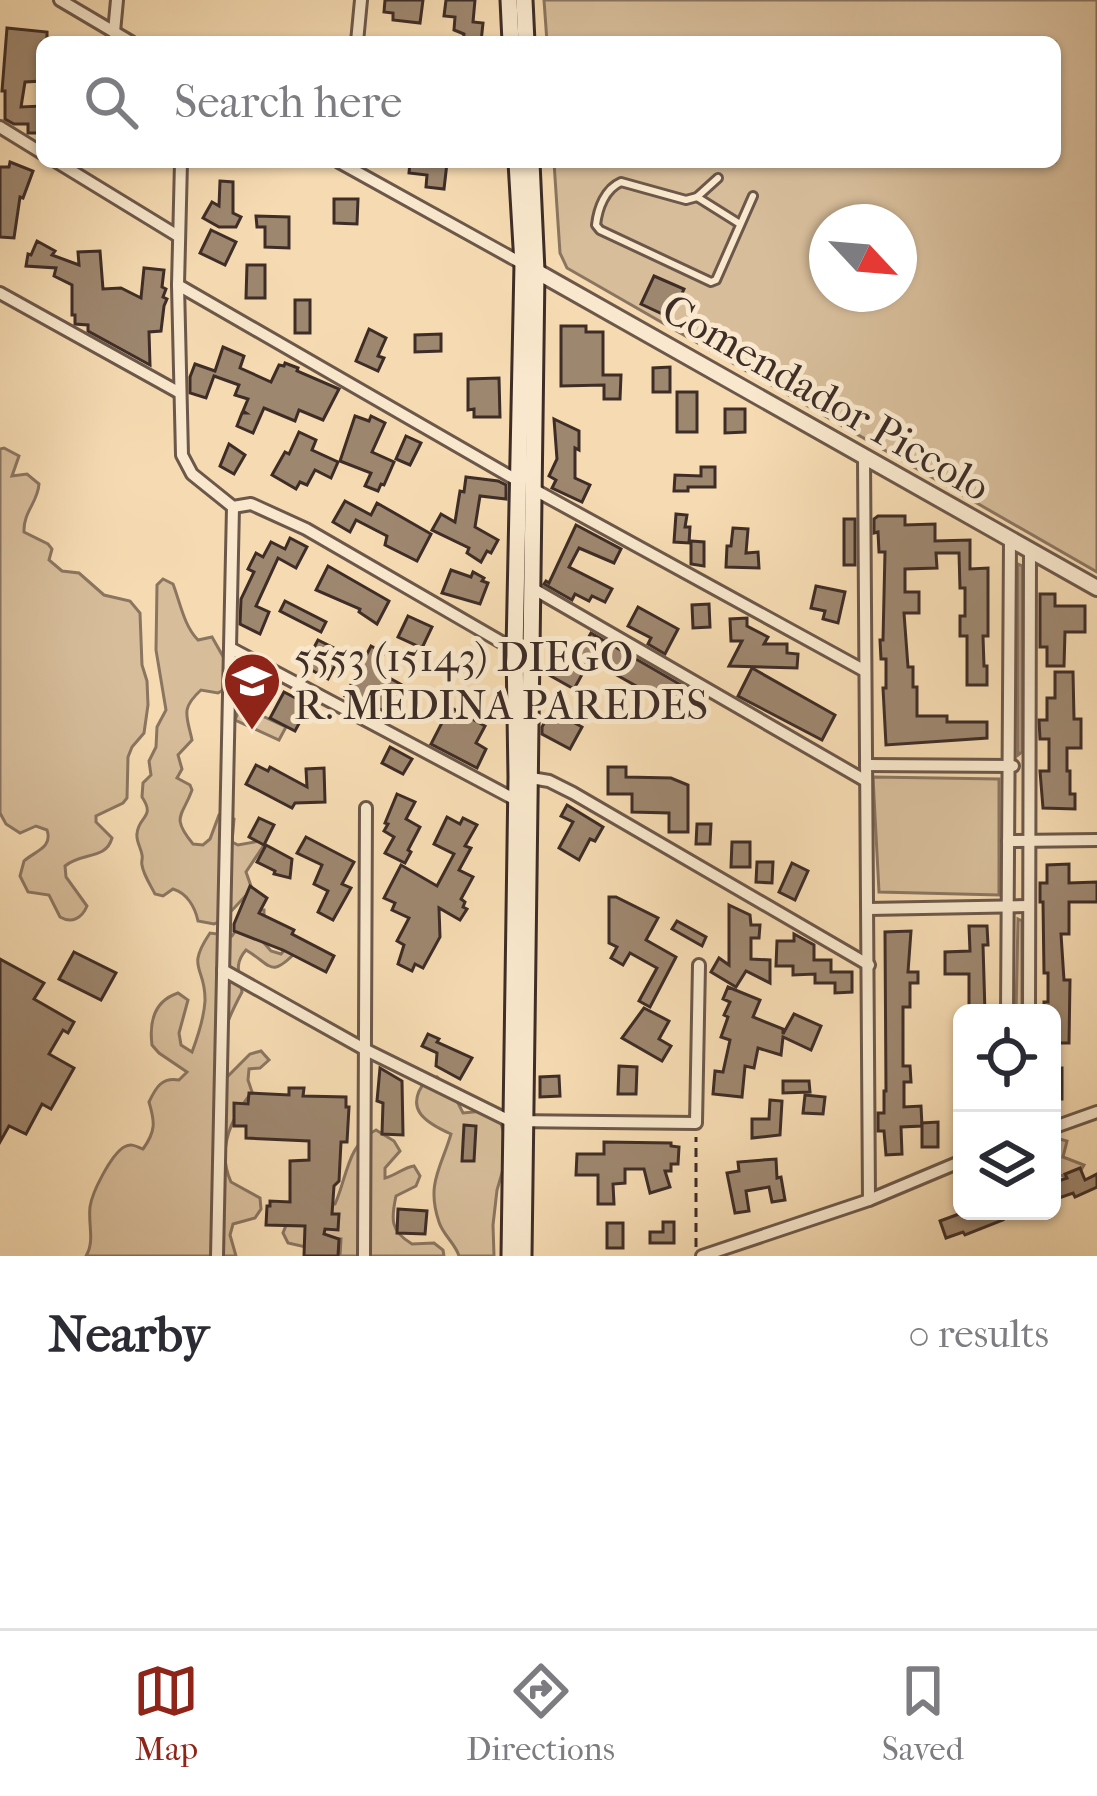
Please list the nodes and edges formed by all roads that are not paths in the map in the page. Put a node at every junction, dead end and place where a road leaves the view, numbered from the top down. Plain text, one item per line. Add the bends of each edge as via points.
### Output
1 (60, 0) edge
2 (117, 0) edge
3 (361, 0) edge
4 (508, 0) edge
5 (524, 0) edge
6 (114, 32) junction
7 (121, 36) edge
8 (358, 36) edge
9 (511, 36) edge
10 (526, 36) edge
11 (0, 127) edge
12 (36, 149) edge
13 (67, 168) edge
14 (181, 168) edge
15 (352, 168) edge
16 (518, 168) edge
17 (531, 168) edge
18 (718, 178) dead end
19 (753, 196) dead end
20 (697, 197) junction
21 (741, 224) junction
22 (178, 236) junction
23 (529, 268) junction
24 (178, 285) junction
25 (0, 293) edge
26 (180, 393) junction
27 (864, 458) junction
28 (526, 485) junction
29 (233, 507) junction
30 (1010, 540) junction
31 (1030, 551) junction
32 (532, 588) junction
33 (1097, 588) edge
34 (232, 649) junction
35 (515, 650) junction
36 (866, 671) junction
37 (866, 765) junction
38 (1009, 766) junction
39 (1028, 766) junction
40 (524, 777) junction
41 (866, 781) junction
42 (516, 800) junction
43 (366, 808) dead end
44 (1097, 840) edge
45 (1008, 841) junction
46 (1027, 841) junction
47 (1007, 906) junction
48 (1028, 906) junction
49 (868, 909) junction
50 (699, 965) dead end
51 (869, 965) junction
52 (224, 970) junction
53 (1007, 1004) edge
54 (1029, 1004) edge
55 (366, 1050) junction
56 (1097, 1112) edge
57 (518, 1121) junction
58 (1061, 1125) edge
59 (953, 1165) edge
60 (869, 1200) junction
61 (217, 1256) edge
62 (364, 1256) edge
63 (510, 1256) edge
64 (523, 1256) edge
65 (699, 1256) edge

1 - 6 street
2 - 6 street
3 - 8 street
4 - 9 main road
5 - 10 main road
6 - 7 street
11 - 12 street
13 - 22 street
14 - 22 street
15 - 23 street
16 - 23 main road
17 - 23 main road
18 - 20 lane
19 - 21 lane
20 - 21 lane
20 - 21 lane via 621,182 605,195 596,225 711,282
22 - 24 street
23 - 27 street, Comendador Piccolo
23 - 28 main road
24 - 26 street
24 - 28 street
25 - 26 street
26 - 29 street via 186,466
27 - 30 street, Comendador Piccolo
27 - 36 street
28 - 32 main road
28 - 35 main road
28 - 36 street
29 - 34 street
29 - 35 street via 250,504 305,529
30 - 31 street, Comendador Piccolo
30 - 38 street
31 - 33 street, Comendador Piccolo
31 - 39 street
32 - 40 main road
32 - 41 street
34 - 42 street
34 - 52 street
35 - 40 main road
36 - 37 street
37 - 38 street
37 - 41 street
38 - 39 street
38 - 45 street
39 - 46 street
40 - 42 main road
40 - 51 street via 573,793
40 - 57 main road
41 - 49 street
42 - 57 main road
43 - 55 street
44 - 46 street
45 - 46 street
45 - 47 street
46 - 48 street
47 - 48 street
47 - 49 street
47 - 53 street
48 - 54 street
49 - 51 street
50 - 57 street via 696,1123
51 - 60 street
52 - 55 street
52 - 61 street
55 - 57 street
55 - 62 street
56 - 58 street
57 - 63 main road
57 - 64 main road
59 - 60 street
60 - 65 street

